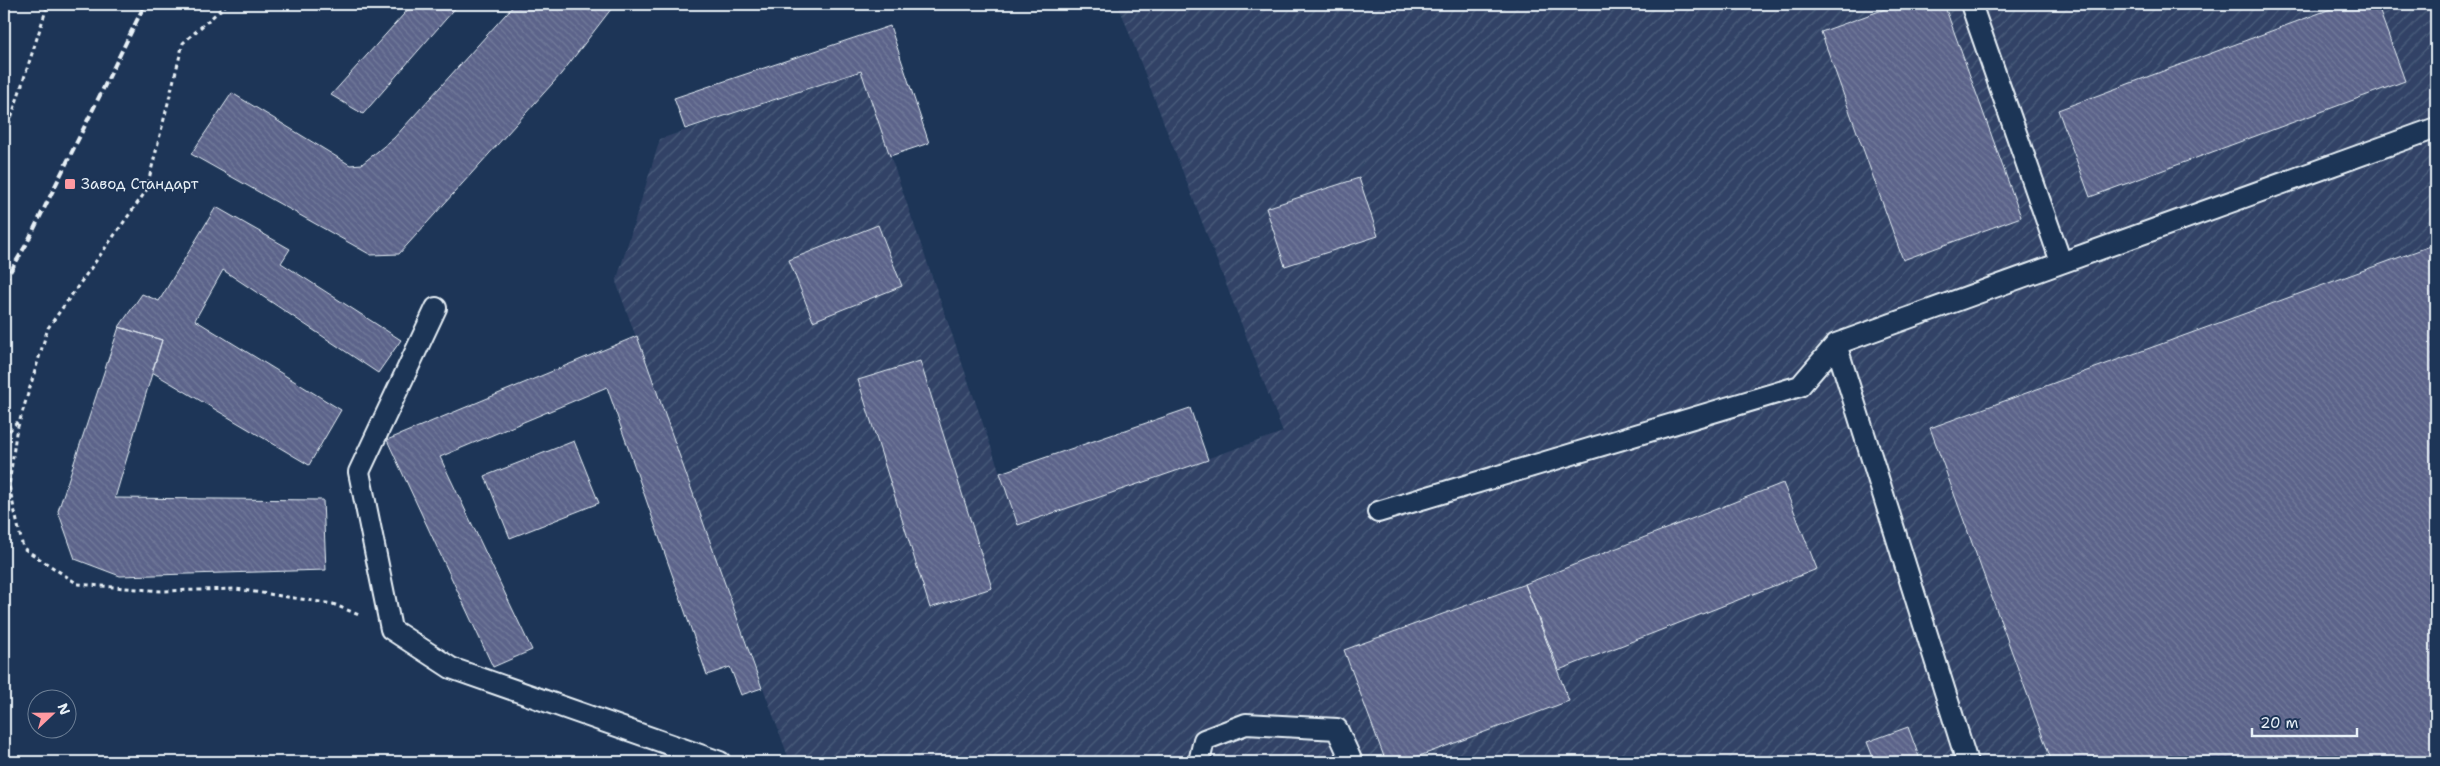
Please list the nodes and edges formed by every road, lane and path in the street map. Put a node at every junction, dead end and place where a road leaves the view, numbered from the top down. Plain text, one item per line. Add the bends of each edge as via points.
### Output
1 (48, 4) edge
2 (227, 4) edge
3 (1971, 4) edge
4 (2436, 128) edge
5 (4, 140) edge
6 (2061, 262) junction
7 (436, 308) dead end
8 (1836, 344) junction
9 (20, 419) junction
10 (4, 437) edge
11 (1378, 512) dead end
12 (391, 629) junction
13 (720, 762) edge
14 (1198, 762) edge
15 (1352, 762) edge
16 (1967, 762) edge

1 - 5 path
2 - 9 path via 183,42 146,191 48,328
3 - 6 lane
4 - 6 lane
6 - 8 lane
7 - 12 lane via 359,472
8 - 11 lane via 1800,386
8 - 16 lane
9 - 10 path
9 - 12 path via 9,486 22,548 78,584 161,591 236,589 333,604
12 - 13 lane via 451,668
14 - 15 lane via 1204,740 1246,724 1338,729

